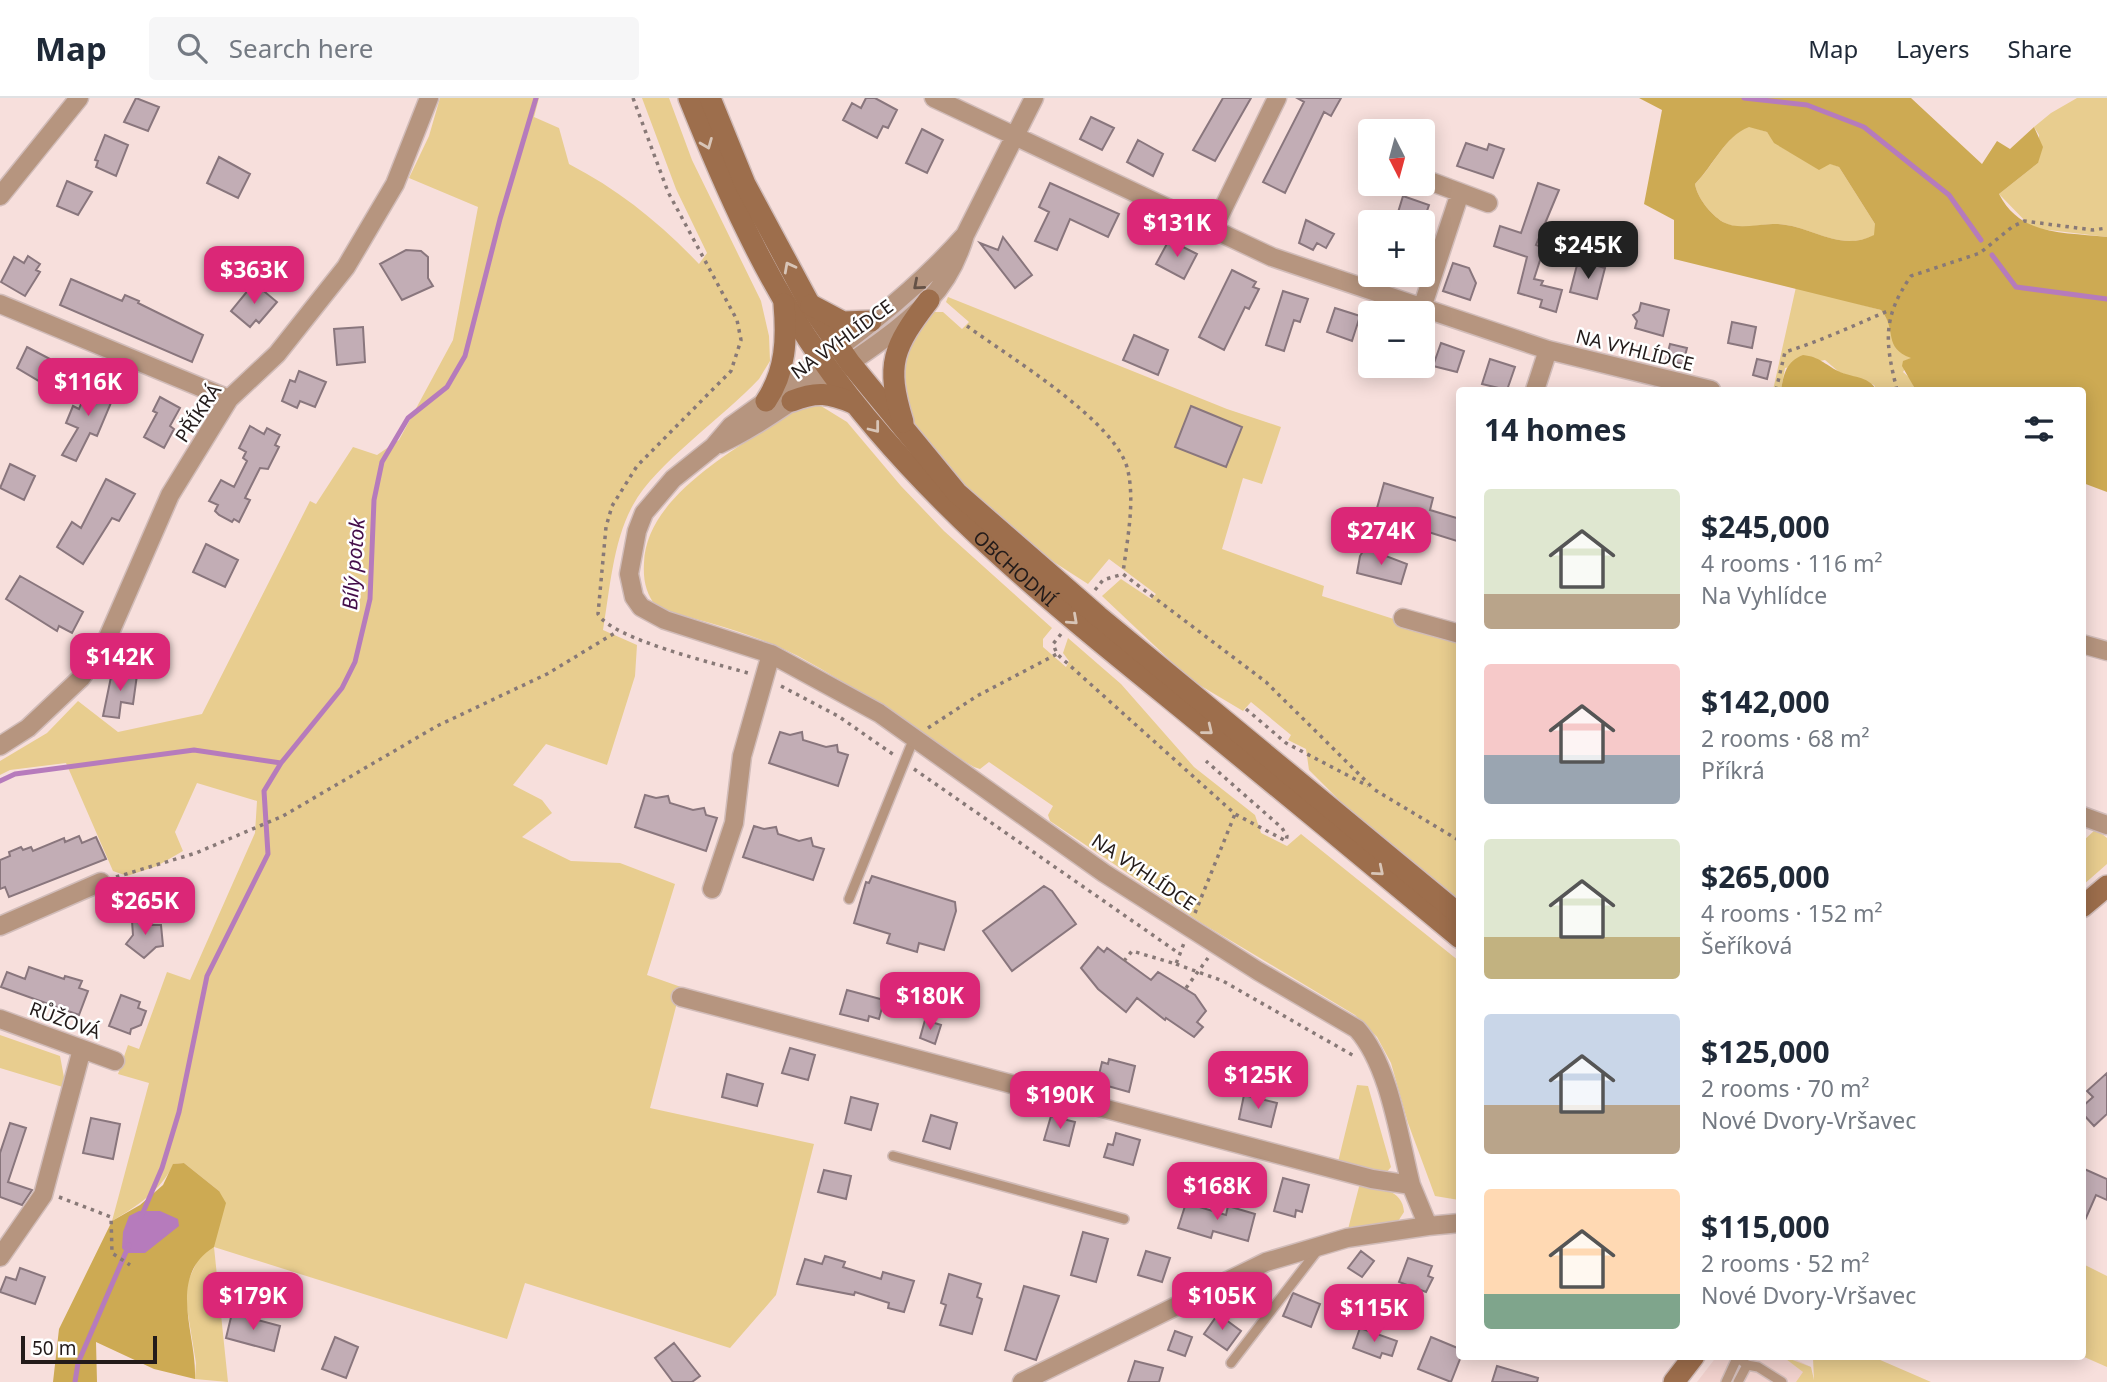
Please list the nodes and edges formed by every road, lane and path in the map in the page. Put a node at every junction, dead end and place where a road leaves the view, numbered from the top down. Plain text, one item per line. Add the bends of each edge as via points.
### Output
1 (79, 98) edge
2 (429, 98) edge
3 (633, 98) edge
4 (689, 98) edge
5 (710, 98) edge
6 (934, 98) edge
7 (1034, 98) edge
8 (1277, 98) edge
9 (1016, 137) junction
10 (1435, 183) edge
11 (1460, 193) junction
12 (0, 196) edge
13 (1488, 203) dead end
14 (2107, 228) edge
15 (1213, 229) junction
16 (965, 235) junction
17 (929, 300) junction
18 (1401, 301) edge
19 (1424, 301) edge
20 (784, 302) junction
21 (0, 304) edge
22 (810, 305) junction
23 (1892, 310) junction
24 (1435, 312) edge
25 (871, 321) junction
26 (967, 326) dead end
27 (1548, 350) junction
28 (835, 360) junction
29 (725, 377) dead end
30 (1536, 387) edge
31 (1699, 387) edge
32 (1777, 387) edge
33 (1896, 387) edge
34 (229, 399) junction
35 (766, 401) junction
36 (792, 401) junction
37 (857, 405) junction
38 (907, 434) junction
39 (713, 447) junction
40 (1124, 574) junction
41 (1095, 590) dead end
42 (1403, 618) dead end
43 (618, 631) dead end
44 (1062, 632) dead end
45 (1456, 633) edge
46 (2086, 644) edge
47 (2107, 651) edge
48 (771, 654) junction
49 (1057, 654) junction
50 (1246, 709) dead end
51 (914, 738) junction
52 (0, 746) edge
53 (1206, 761) dead end
54 (1374, 789) junction
55 (2086, 817) edge
56 (2107, 825) edge
57 (1456, 839) edge
58 (101, 882) joint
59 (2107, 886) edge
60 (712, 889) dead end
61 (849, 899) dead end
62 (2086, 904) edge
63 (1456, 912) edge
64 (0, 926) edge
65 (1456, 935) edge
66 (1218, 946) junction
67 (1176, 964) dead end
68 (1198, 972) junction
69 (1186, 988) dead end
70 (681, 997) dead end
71 (0, 1019) edge
72 (82, 1049) junction
73 (1363, 1060) dead end
74 (115, 1061) dead end
75 (893, 1156) dead end
76 (1411, 1185) junction
77 (44, 1192) junction
78 (1124, 1219) dead end
79 (1456, 1223) edge
80 (1428, 1226) junction
81 (1320, 1246) junction
82 (0, 1257) edge
83 (130, 1265) dead end
84 (1691, 1360) edge
85 (1735, 1360) edge
86 (1740, 1360) edge
87 (1231, 1363) dead end
88 (1747, 1365) junction
89 (1022, 1382) edge
90 (1674, 1382) edge
91 (1726, 1382) edge
92 (1738, 1382) edge
93 (1782, 1382) edge

1 - 12 street
2 - 34 street, PŘÍKRÁ via 395,184 346,267 277,354
3 - 29 path via 668,192 737,320 741,340
4 -> 20 main road, OBCHODNÍ via 726,189
22 -> 5 main road, OBCHODNÍ via 745,184
6 - 9 street, NA VYHLÍDCE
7 - 9 street
8 - 15 street
9 - 15 street, NA VYHLÍDCE
9 - 16 street, NA VYHLÍDCE
10 - 11 street
11 - 13 street
11 - 19 street
14 - 23 path via 2024,221 1980,253 1911,276
15 - 18 street, NA VYHLÍDCE via 1272,257
16 - 17 street, NA VYHLÍDCE via 960,254
16 -> 25 street, NA VYHLÍDCE via 931,273
17 - 28 street, NA VYHLÍDCE via 896,330
17 - 38 main road via 905,330 894,359 892,377
20 - 28 main road, OBCHODNÍ
20 - 35 main road via 784,353
21 - 34 street
22 - 25 main road via 843,322
22 - 28 main road, OBCHODNÍ
23 - 32 path via 1785,352
23 - 33 path via 1887,352
24 - 27 street, NA VYHLÍDCE
25 - 28 street, NA VYHLÍDCE
26 - 40 path via 1094,419 1123,452 1130,508
27 - 30 street, NA VYHLÍDCE
27 - 31 street, NA VYHLÍDCE
28 - 35 street, NA VYHLÍDCE
28 - 36 street, NA VYHLÍDCE
28 - 37 main road, OBCHODNÍ
28 - 38 main road, OBCHODNÍ
34 - 52 street, PŘÍKRÁ via 170,495 105,644 81,678 28,728
35 - 39 street, NA VYHLÍDCE via 731,426
36 - 37 main road via 829,392
36 - 39 street, NA VYHLÍDCE
37 -> 65 main road, OBCHODNÍ via 943,504 1083,628
38 - 63 main road, OBCHODNÍ via 957,493 1088,607
39 - 48 street, NA VYHLÍDCE via 643,513 630,561 634,597 650,614
40 - 41 path via 1103,580
40 - 54 path via 1266,682
42 - 45 street
43 - 58 path via 547,674 437,726 283,816 196,853
44 - 49 path via 1053,644
46 - 47 street
48 - 51 street, NA VYHLÍDCE via 879,713
48 - 60 street via 742,757 734,823
49 - 51 path via 977,696
49 - 53 path via 1235,814 1286,841 1282,828
50 - 54 path via 1286,743
51 - 61 lane
51 - 66 street, NA VYHLÍDCE via 1104,873
54 - 57 path
55 - 56 street
58 - 64 street
59 - 62 main road
66 - 68 path
66 - 76 street, NA VYHLÍDCE via 1357,1029 1367,1040 1380,1066
67 - 68 path
68 - 69 path
68 - 73 path via 1223,981
70 - 76 street via 1371,1179
71 - 72 street, RŮŽOVÁ
72 - 74 street, RŮŽOVÁ
72 - 77 street
75 - 78 lane
76 - 80 street, NA VYHLÍDCE
77 - 82 street
77 - 83 path via 111,1217 112,1254
79 - 80 street
80 - 81 street
81 - 87 lane
81 - 89 street via 1266,1262
84 - 90 main road
85 - 91 lane
86 - 88 lane
88 - 92 lane
88 - 93 lane

